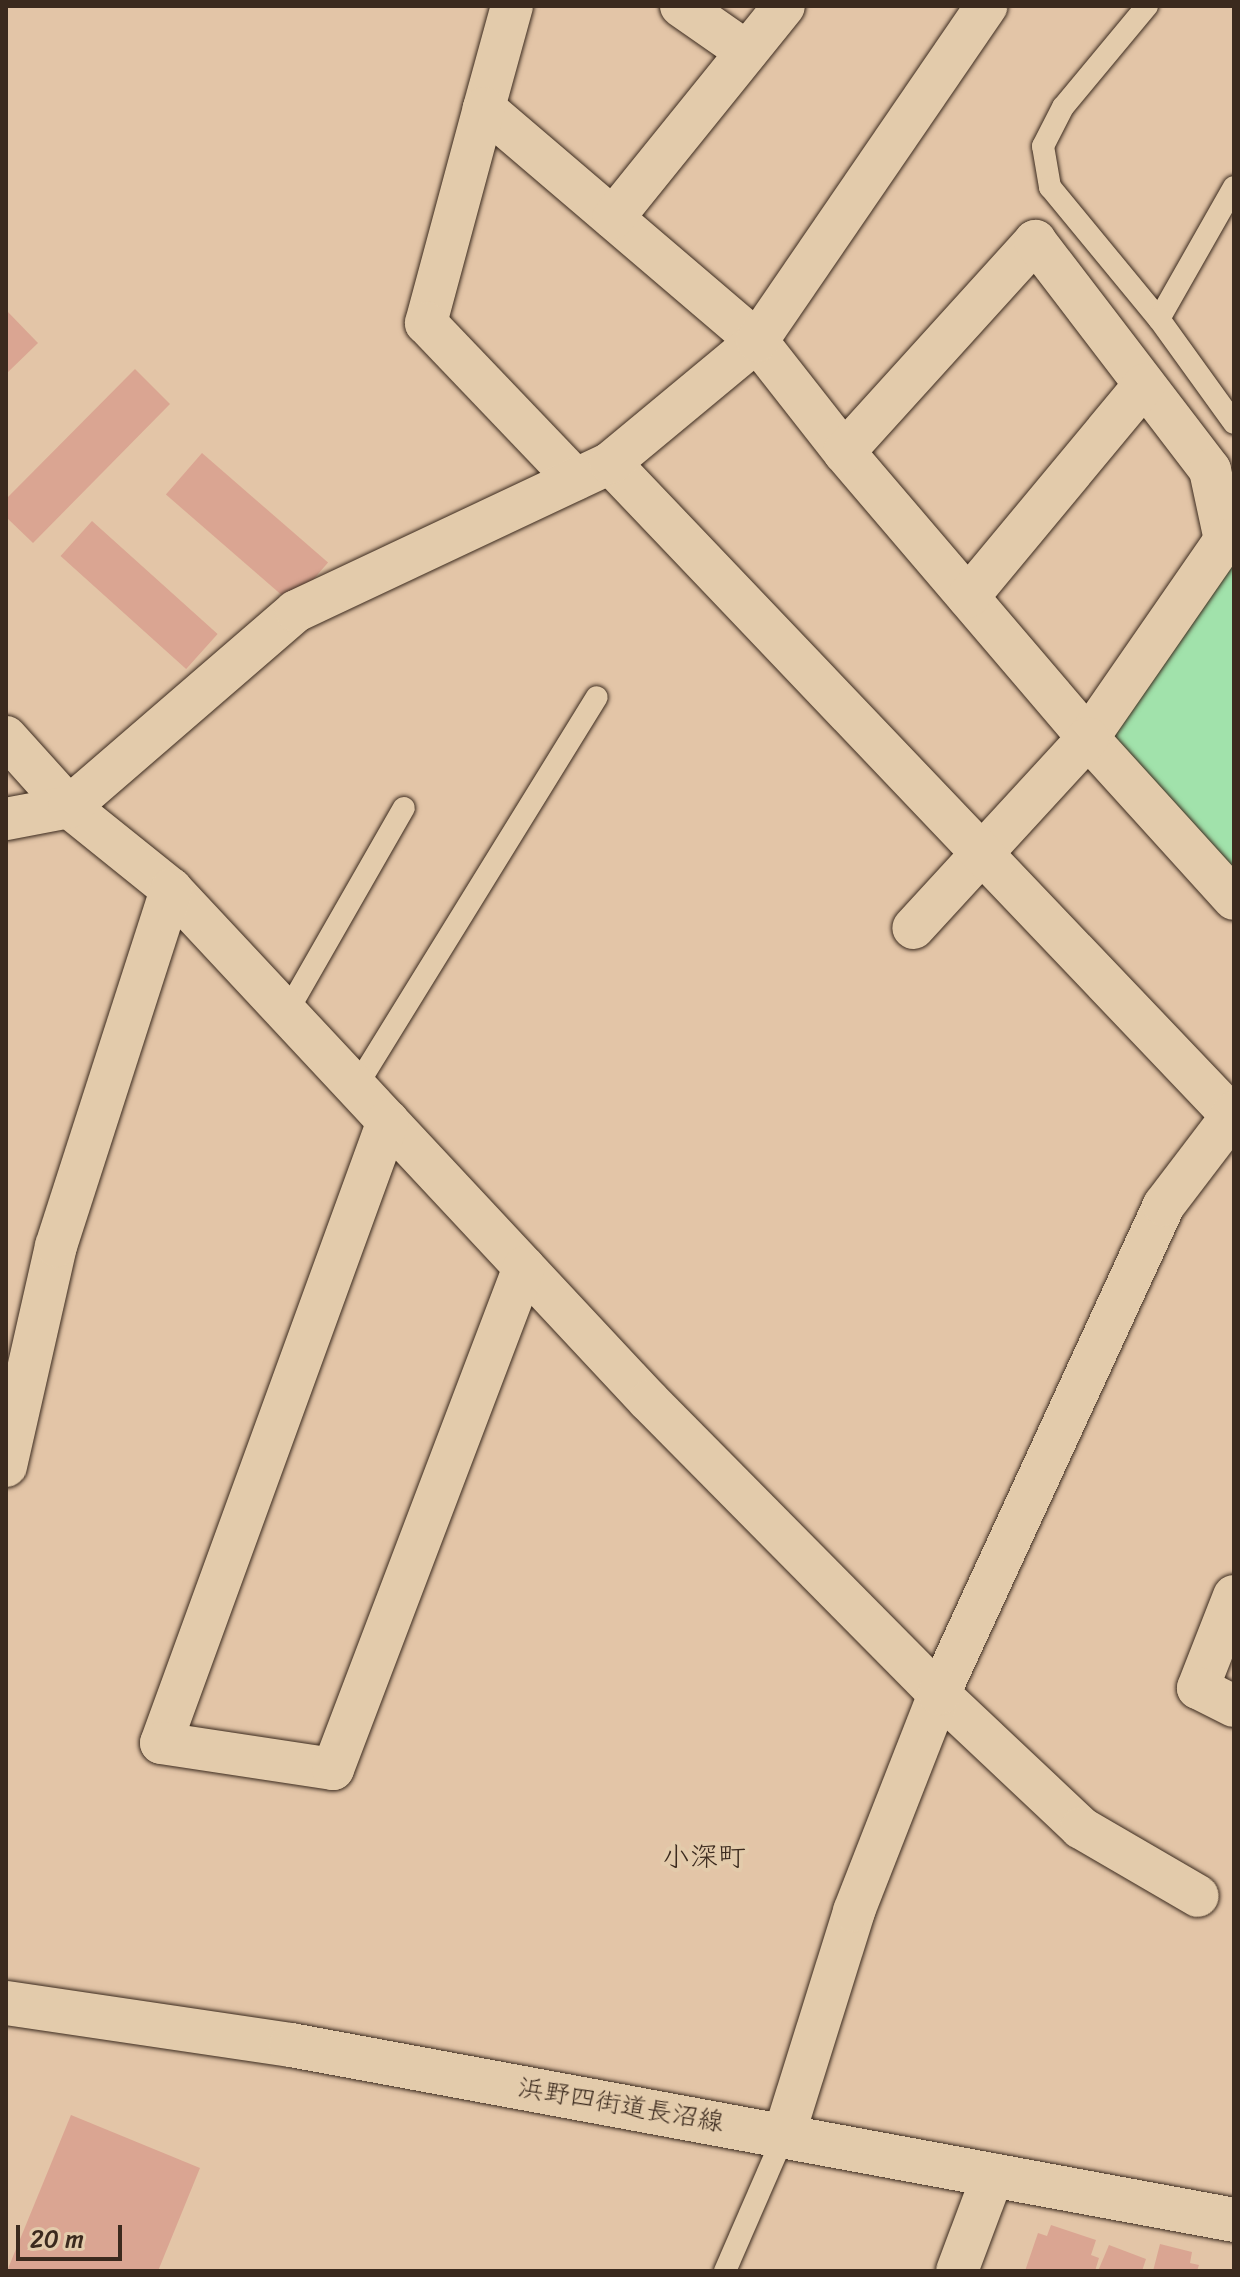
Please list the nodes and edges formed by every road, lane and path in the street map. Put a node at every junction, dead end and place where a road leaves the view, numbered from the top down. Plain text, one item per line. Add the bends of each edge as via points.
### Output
1 (512, 6) edge
2 (681, 6) edge
3 (784, 6) edge
4 (986, 6) edge
5 (1147, 6) edge
6 (747, 52) junction
7 (484, 108) junction
8 (1234, 187) edge
9 (613, 218) junction
10 (1159, 319) junction
11 (757, 341) junction
12 (1144, 385) junction
13 (1234, 423) edge
14 (844, 452) junction
15 (592, 471) junction
16 (968, 597) junction
17 (597, 697) dead end
18 (6, 737) edge
19 (1088, 738) junction
20 (69, 807) junction
21 (404, 808) dead end
22 (6, 819) edge
23 (982, 853) junction
24 (171, 889) junction
25 (1234, 899) edge
26 (913, 928) dead end
27 (287, 1012) junction
28 (356, 1087) junction
29 (1233, 1114) edge
30 (388, 1121) junction
31 (524, 1267) junction
32 (6, 1466) edge
33 (1234, 1596) edge
34 (939, 1694) junction
35 (1234, 1706) edge
36 (1198, 1896) dead end
37 (6, 2003) edge
38 (784, 2135) junction
39 (993, 2175) junction
40 (1234, 2220) edge
41 (725, 2271) edge
42 (957, 2271) edge

1 - 7 street
2 - 6 street
3 - 6 street
4 - 11 street
5 - 10 lane via 1063,107 1043,146 1050,187
6 - 9 street
7 - 9 street
7 - 15 street via 426,323
8 - 10 lane
9 - 11 street
10 - 13 lane
11 - 14 street
11 - 15 street
12 - 14 street via 1035,241
12 - 16 street
12 - 19 street via 1210,470 1225,540
14 - 16 street
15 - 20 street via 296,611
15 - 23 street
16 - 19 street
17 - 28 lane
18 - 20 street
19 - 23 street
19 - 25 street
20 - 22 street
20 - 24 street
21 - 27 lane
23 - 26 street
23 - 29 street
24 - 27 street
24 - 32 street via 56,1246
27 - 28 street
28 - 30 street
29 - 34 street via 1164,1205
30 - 31 street
30 - 31 street via 161,1743 333,1769
31 - 34 street
33 - 35 street via 1198,1688
34 - 36 street via 1081,1828
34 - 38 street via 854,1911
37 - 38 main road, 浜野四街道長沼線 via 291,2045
38 - 39 main road, 浜野四街道長沼線
38 - 41 lane
39 - 40 main road, 浜野四街道長沼線
39 - 42 street

